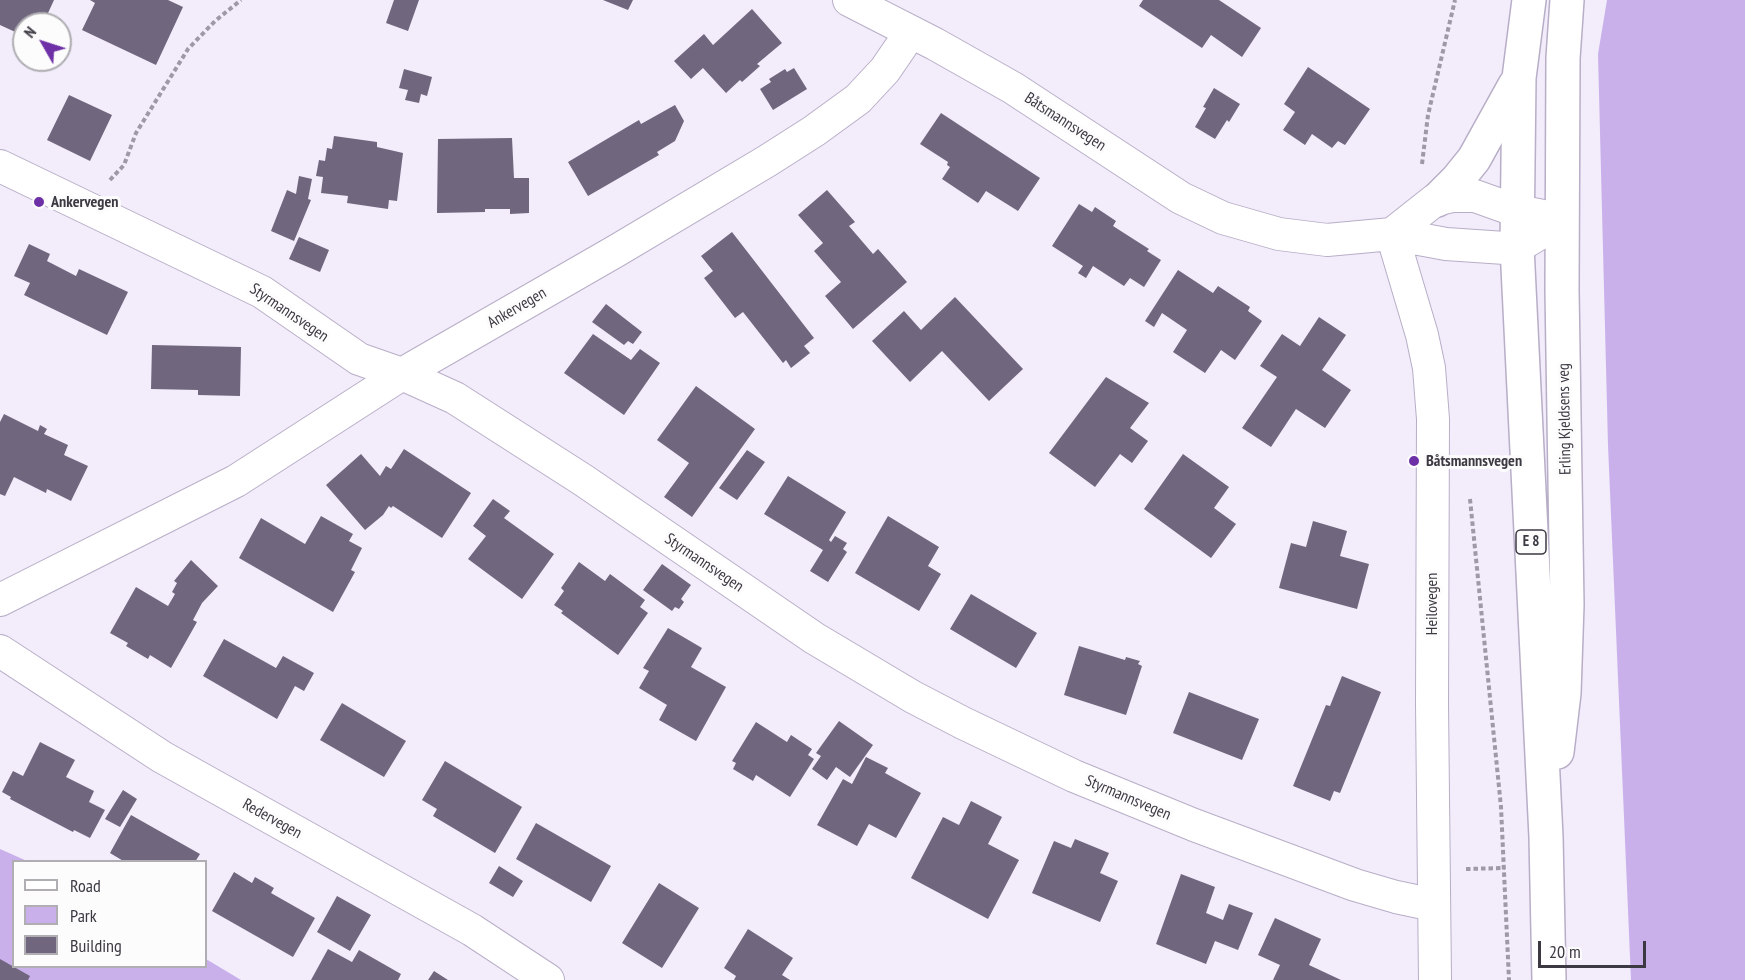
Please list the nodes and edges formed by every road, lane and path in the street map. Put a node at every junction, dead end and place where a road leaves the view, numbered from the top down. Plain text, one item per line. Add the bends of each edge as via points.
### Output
1 (241, 0) edge
2 (849, 0) edge
3 (1455, 0) edge
4 (1529, 0) edge
5 (1567, 0) edge
6 (911, 32) junction
7 (1519, 78) junction
8 (0, 166) edge
9 (1431, 187) junction
10 (85, 207) junction
11 (1517, 211) junction
12 (1562, 220) junction
13 (1392, 234) junction
14 (1517, 248) junction
15 (402, 374) junction
16 (1469, 497) dead end
17 (0, 600) edge
18 (0, 651) edge
19 (1545, 837) junction
20 (1434, 905) junction
21 (548, 980) edge
22 (1435, 980) edge
23 (1509, 980) edge
24 (1549, 980) edge

1 - 10 path via 188,49 136,133 124,165
2 - 6 street, Båtsmannsvegen
3 - 9 path via 1428,115 1422,165
4 - 7 highway, Erling Kjeldsens veg / E 8
5 - 12 highway, Erling Kjeldsens veg / E 8
6 - 13 street, Båtsmannsvegen via 1012,88 1181,198 1223,218 1279,234 1327,240
6 - 15 street, Ankervegen via 885,70 858,99 814,131
7 - 9 highway, E 8 via 1474,159 1457,180
7 - 11 highway, Erling Kjeldsens veg / E 8
8 - 10 street, Styrmannsvegen
9 - 11 street via 1453,196 1475,196
9 - 13 street
10 - 15 street, Styrmannsvegen via 262,292 359,358
11 - 12 street
11 - 14 highway, Erling Kjeldsens veg / E 8
12 - 14 street
12 - 19 highway, Erling Kjeldsens veg / E 8 via 1567,605 1564,693
13 - 14 street, Båtsmannsvegen via 1446,244
13 - 20 street, Heilovegen via 1429,368 1433,419
14 - 19 highway, Erling Kjeldsens veg / E 8
15 - 17 street, Ankervegen via 236,481
15 - 20 street, Styrmannsvegen via 455,398 814,638 963,723 1074,776 1194,825 1355,885
16 - 23 path via 1501,807
18 - 21 street, Redervegen via 162,757 472,930
19 - 24 highway, Erling Kjeldsens veg / E 8
20 - 22 street, Heilovegen

